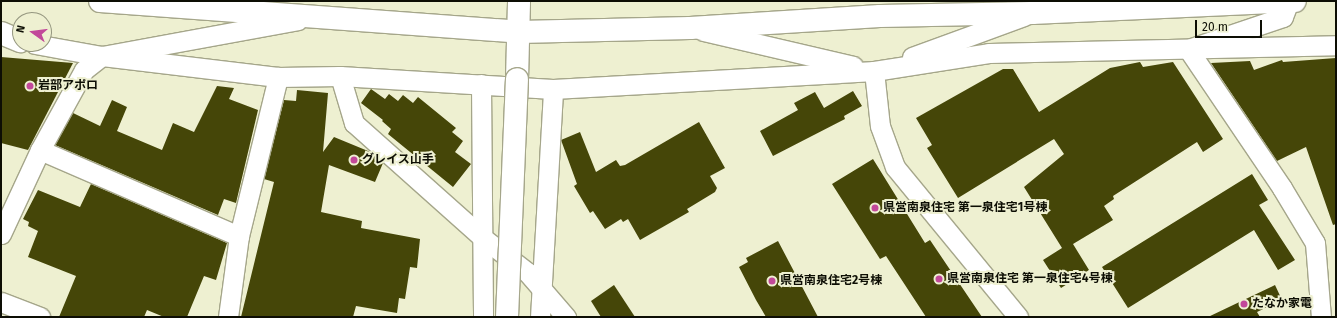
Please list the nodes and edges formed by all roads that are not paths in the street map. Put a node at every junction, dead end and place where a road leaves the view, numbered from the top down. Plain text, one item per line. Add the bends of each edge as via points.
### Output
1 (100, 1) edge
2 (518, 1) edge
3 (1289, 1) edge
4 (1295, 1) edge
5 (1032, 13) junction
6 (315, 17) junction
7 (690, 28) junction
8 (519, 32) junction
9 (1, 33) edge
10 (12, 38) edge
11 (1, 40) edge
12 (12, 41) edge
13 (1336, 45) edge
14 (52, 47) edge
15 (1188, 49) junction
16 (102, 56) junction
17 (874, 71) junction
18 (340, 76) junction
19 (278, 77) junction
20 (481, 84) junction
21 (553, 89) junction
22 (40, 150) junction
23 (1, 234) edge
24 (239, 236) junction
25 (483, 238) junction
26 (542, 289) junction
27 (1, 302) edge
28 (40, 317) edge
29 (228, 317) edge
30 (483, 317) edge
31 (507, 317) edge
32 (540, 317) edge
33 (566, 317) edge
34 (1018, 317) edge
35 (1321, 317) edge

1 - 6 street
2 - 8 street
3 - 4 street
3 - 5 street
3 - 15 street via 1283,17
5 - 7 street via 880,16
5 - 17 street
6 - 8 street
6 - 16 street
7 - 8 street
7 - 17 street
8 - 31 street, bridge
9 - 10 street
11 - 12 street
13 - 15 street
14 - 16 street
15 - 17 street via 989,53
15 - 35 street via 1282,188 1315,243
16 - 19 street
16 - 22 street via 84,70
17 - 21 street
17 - 34 street via 880,126 895,166
18 - 19 street
18 - 20 street via 386,81
18 - 25 street via 354,123
19 - 24 street
20 - 21 street
20 - 25 street
21 - 26 street
22 - 23 street
22 - 24 street
24 - 29 street
25 - 26 street via 527,272
25 - 30 street
26 - 32 street
26 - 33 street
27 - 28 street

